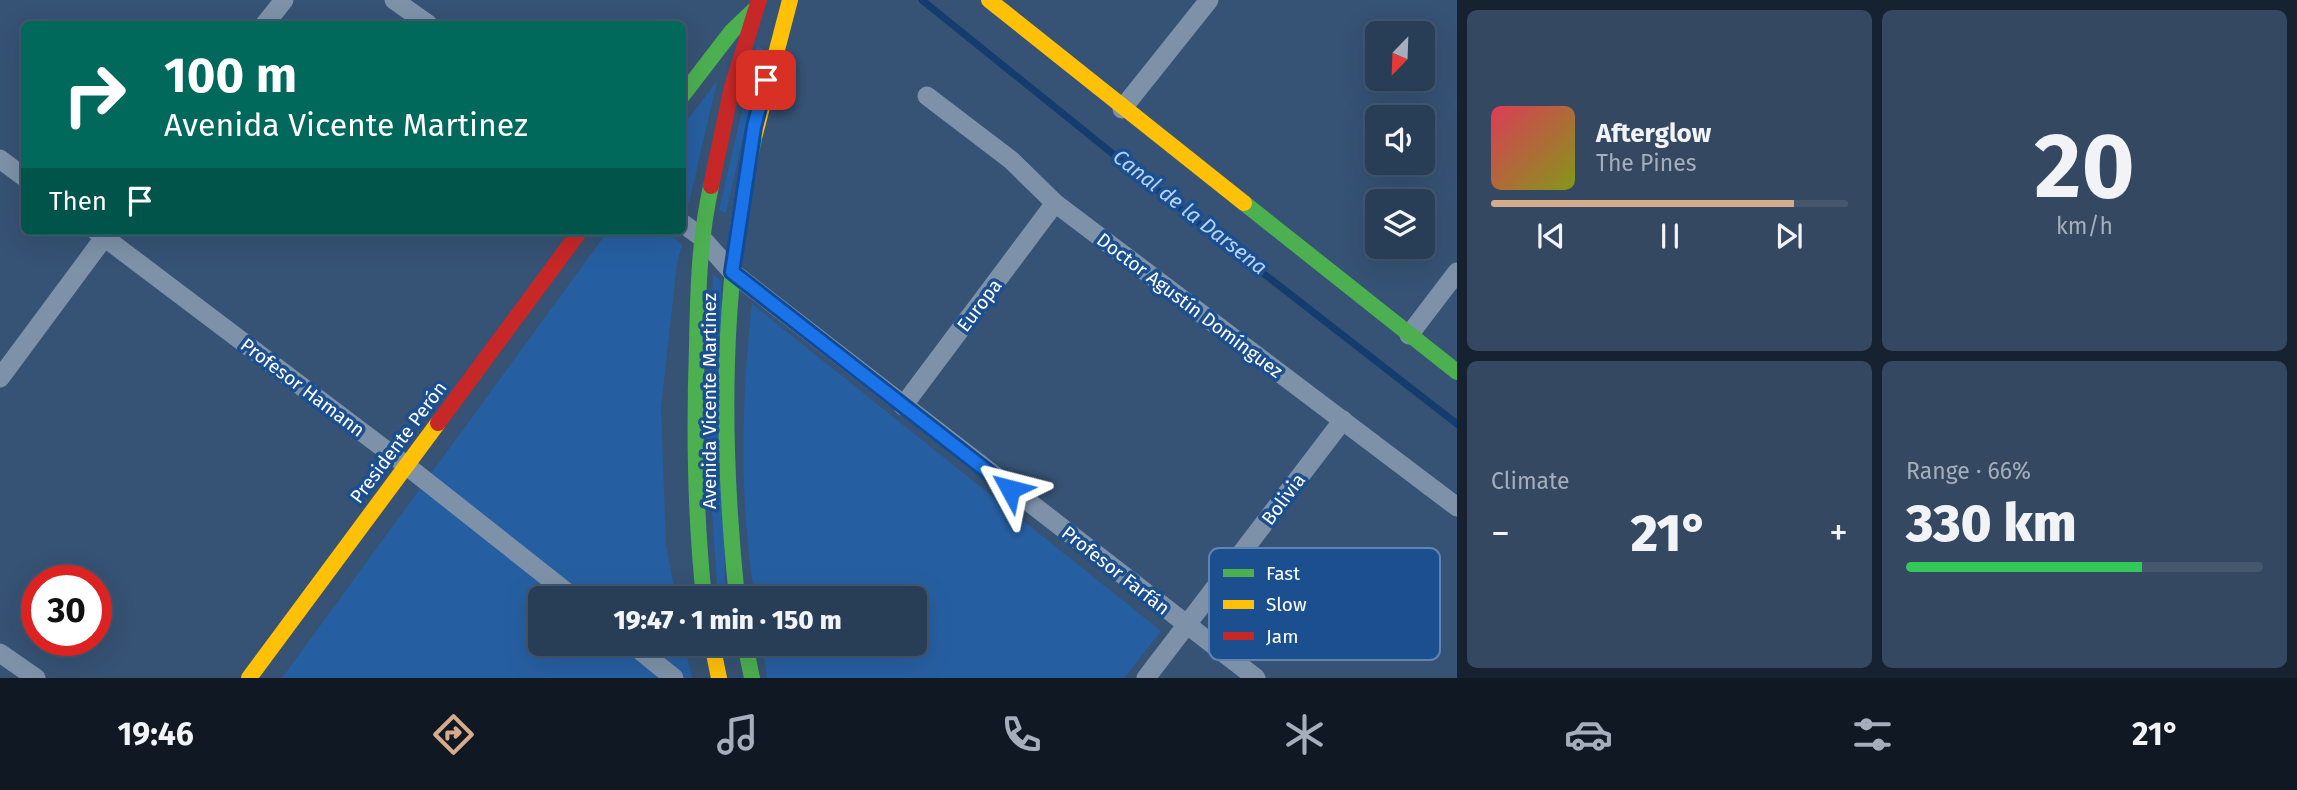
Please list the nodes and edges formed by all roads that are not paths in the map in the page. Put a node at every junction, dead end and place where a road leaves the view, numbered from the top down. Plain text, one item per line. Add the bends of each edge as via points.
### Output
1 (284, 0) edge
2 (394, 0) edge
3 (790, 0) edge
4 (989, 0) edge
5 (1209, 0) edge
6 (761, 3) edge
7 (267, 21) edge
8 (424, 21) edge
9 (686, 91) edge
10 (927, 96) dead end
11 (1122, 109) junction
12 (0, 159) edge
13 (21, 175) edge
14 (1055, 203) junction
15 (686, 226) edge
16 (102, 235) edge
17 (106, 235) edge
18 (577, 235) edge
19 (700, 236) junction
20 (732, 272) junction
21 (1457, 272) edge
22 (1409, 335) junction
23 (1457, 372) edge
24 (0, 378) edge
25 (903, 406) junction
26 (1343, 420) junction
27 (407, 466) junction
28 (1457, 507) edge
29 (1245, 548) edge
30 (559, 586) edge
31 (703, 586) edge
32 (736, 586) edge
33 (1209, 595) edge
34 (1187, 624) junction
35 (1209, 641) edge
36 (0, 653) edge
37 (647, 656) edge
38 (714, 656) edge
39 (747, 656) edge
40 (1233, 660) edge
41 (36, 678) edge
42 (249, 678) edge
43 (674, 678) edge
44 (719, 678) edge
45 (752, 678) edge
46 (1146, 678) edge
47 (1256, 678) edge

1 - 7 street
2 - 8 street
3 - 20 main road, Avenida Vicente Martinez via 754,127
4 - 11 main road
5 - 11 street
6 - 9 main road via 732,30
6 - 19 main road, Avenida Vicente Martinez via 732,86
10 - 14 street, Doctor Agustín Domínguez via 1011,160
11 - 22 main road
12 - 13 street
14 - 25 street, Europa
14 - 26 street, Doctor Agustín Domínguez
15 - 19 street, Profesor Farfán
16 - 24 street
17 - 27 street, Profesor Hamann
18 - 27 main road, Presidente Perón
19 - 20 street, Profesor Farfán
19 - 31 main road, Avenida Vicente Martinez via 694,447
20 - 25 street, Profesor Farfán
20 - 32 main road, Avenida Vicente Martinez via 726,454
21 - 22 street
22 - 23 main road
25 - 34 street, Profesor Farfán
26 - 28 street, Doctor Agustín Domínguez
26 - 29 street, Bolivia
27 - 30 street, Profesor Hamann
27 - 42 main road, Presidente Perón
33 - 34 street, Bolivia
34 - 35 street, Profesor Farfán
34 - 46 street, Bolivia
36 - 41 street
37 - 43 street
38 - 44 main road
39 - 45 main road
40 - 47 street, Profesor Farfán

